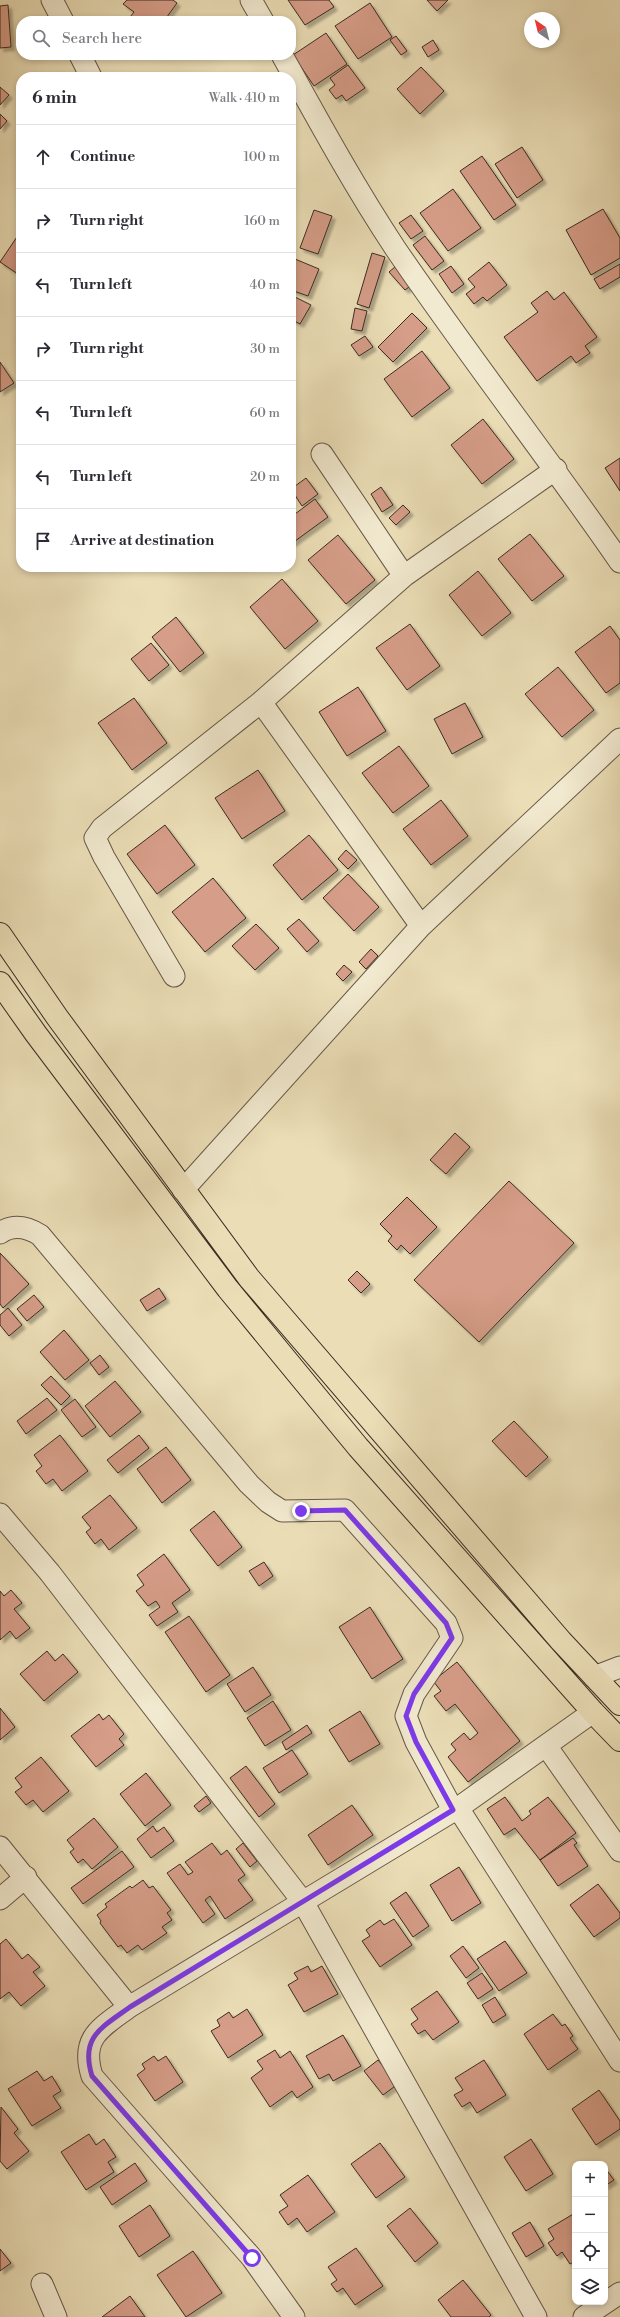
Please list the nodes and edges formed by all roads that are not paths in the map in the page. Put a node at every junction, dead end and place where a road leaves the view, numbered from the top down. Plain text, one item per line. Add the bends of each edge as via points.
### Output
1 (52, 0) edge
2 (251, 0) edge
3 (60, 16) edge
4 (260, 16) edge
5 (82, 60) edge
6 (285, 60) edge
7 (88, 72) edge
8 (292, 72) edge
9 (296, 80) edge
10 (322, 454) dead end
11 (556, 469) junction
12 (620, 562) edge
13 (404, 576) junction
14 (261, 702) junction
15 (620, 739) edge
16 (421, 926) junction
17 (0, 934) edge
18 (174, 976) dead end
19 (0, 983) edge
20 (183, 1190) junction
21 (0, 1233) edge
22 (0, 1514) edge
23 (620, 1667) edge
24 (594, 1678) junction
25 (620, 1704) edge
26 (593, 1712) junction
27 (620, 1740) edge
28 (547, 1747) junction
29 (455, 1809) junction
30 (0, 1847) edge
31 (620, 1851) edge
32 (26, 1878) junction
33 (0, 1899) edge
34 (303, 1902) junction
35 (130, 2007) junction
36 (620, 2061) edge
37 (42, 2284) dead end
38 (620, 2293) edge
39 (56, 2317) edge
40 (294, 2317) edge
41 (536, 2317) edge
42 (584, 2317) edge

1 - 3 street
2 - 4 street
5 - 7 street
6 - 8 street
9 - 11 street via 395,247
10 - 13 street
11 - 12 street
11 - 13 street
13 - 14 street
14 - 16 street
14 - 18 street via 102,828 95,838
15 - 16 street
16 - 20 street
17 - 20 highway
19 - 26 highway via 228,1289 358,1447
20 - 24 highway via 249,1278
21 - 29 street via 15,1227 29,1228 40,1235 249,1484 268,1502 282,1511 345,1510 446,1623 452,1638 414,1694 406,1716 416,1742
22 - 34 street via 50,1572
23 - 24 street
24 - 25 highway
26 - 27 highway
26 - 28 street
28 - 29 street
28 - 31 street
29 - 34 street
29 - 36 street
30 - 32 street
32 - 33 street
32 - 35 street
34 - 35 street
34 - 41 street
35 - 40 street via 92,2038 88,2063 92,2076 252,2258
37 - 39 street
38 - 42 street

